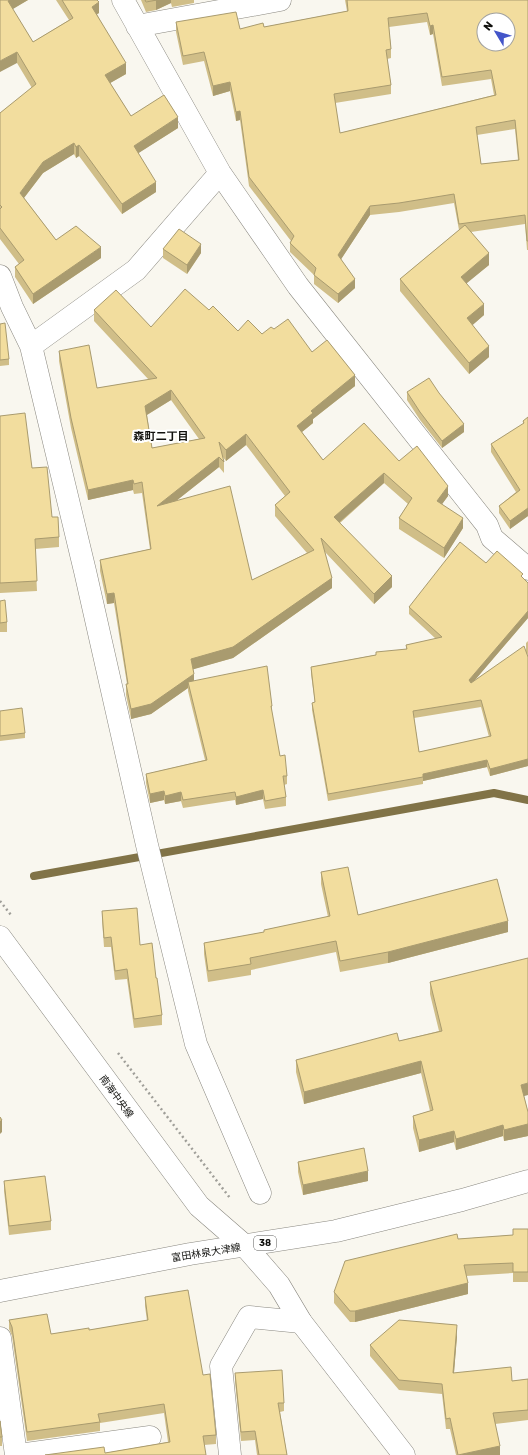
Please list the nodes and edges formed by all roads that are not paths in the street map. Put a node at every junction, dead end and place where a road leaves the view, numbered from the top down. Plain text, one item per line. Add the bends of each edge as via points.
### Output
1 (123, 0) edge
2 (280, 0) edge
3 (137, 26) junction
4 (220, 173) junction
5 (0, 276) edge
6 (31, 346) junction
7 (528, 570) edge
8 (0, 937) edge
9 (528, 1181) edge
10 (260, 1193) dead end
11 (245, 1246) junction
12 (0, 1291) edge
13 (301, 1322) junction
14 (0, 1338) edge
15 (150, 1437) dead end
16 (17, 1455) edge
17 (230, 1455) edge
18 (404, 1455) edge

1 - 3 street
2 - 3 street
3 - 4 street
4 - 6 street via 136,270
4 - 7 street via 298,286 487,525 492,538
5 - 6 street
6 - 10 street via 85,571 146,845 196,1044
8 - 11 street, 南海中央線 via 199,1206
9 - 11 street, 富田林泉大津線 / 38 via 336,1231
11 - 12 street, 富田林泉大津線 / 38 via 190,1254
11 - 13 street, 南海中央線 via 279,1285
13 - 17 street via 249,1317 220,1366
13 - 18 street, 南海中央線
14 - 16 street
15 - 16 street

